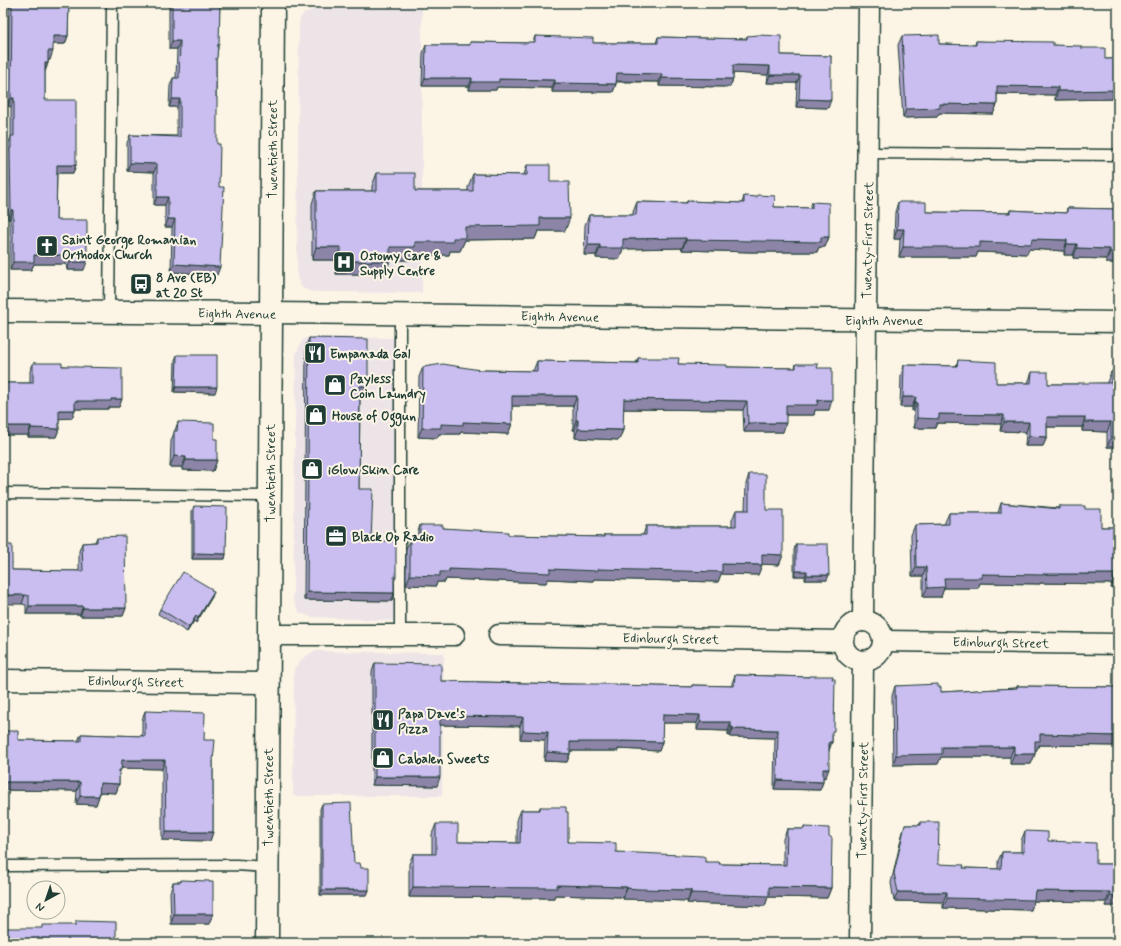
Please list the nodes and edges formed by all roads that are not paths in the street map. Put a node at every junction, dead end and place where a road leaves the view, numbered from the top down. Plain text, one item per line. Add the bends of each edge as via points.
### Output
1 (112, 3) edge
2 (273, 3) edge
3 (869, 3) edge
4 (868, 153) junction
5 (1118, 155) edge
6 (3, 310) edge
7 (109, 312) junction
8 (272, 313) junction
9 (400, 315) junction
10 (866, 320) junction
11 (1118, 322) edge
12 (3, 493) edge
13 (270, 496) junction
14 (863, 621) junction
15 (269, 635) junction
16 (400, 635) junction
17 (454, 635) dead end
18 (499, 635) dead end
19 (842, 641) junction
20 (883, 641) junction
21 (1118, 644) edge
22 (863, 661) junction
23 (3, 680) edge
24 (269, 682) junction
25 (3, 866) edge
26 (267, 867) junction
27 (860, 942) edge
28 (267, 943) edge

1 - 7 lane
2 - 8 main road, Twentieth Street
3 - 4 street, Twenty-First Street
4 - 5 lane
4 - 10 street, Twenty-First Street
6 - 7 main road, Eighth Avenue
7 - 8 main road, Eighth Avenue
8 - 9 street, Eighth Avenue
8 - 13 main road, Twentieth Street
9 - 10 street, Eighth Avenue
9 - 16 lane
10 - 11 street, Eighth Avenue
10 - 14 street, Twenty-First Street
12 - 13 lane
13 - 15 main road, Twentieth Street
14 - 19 street via 851,624
14 - 20 street via 875,625
15 - 16 street
15 - 24 main road, Twentieth Street
16 - 17 street
18 - 19 street, Edinburgh Street
19 - 22 street via 846,653
20 - 21 street, Edinburgh Street
20 - 22 street via 879,653
22 - 27 street, Twenty-First Street
23 - 24 street, Edinburgh Street
24 - 26 main road, Twentieth Street
25 - 26 lane
26 - 28 main road, Twentieth Street

